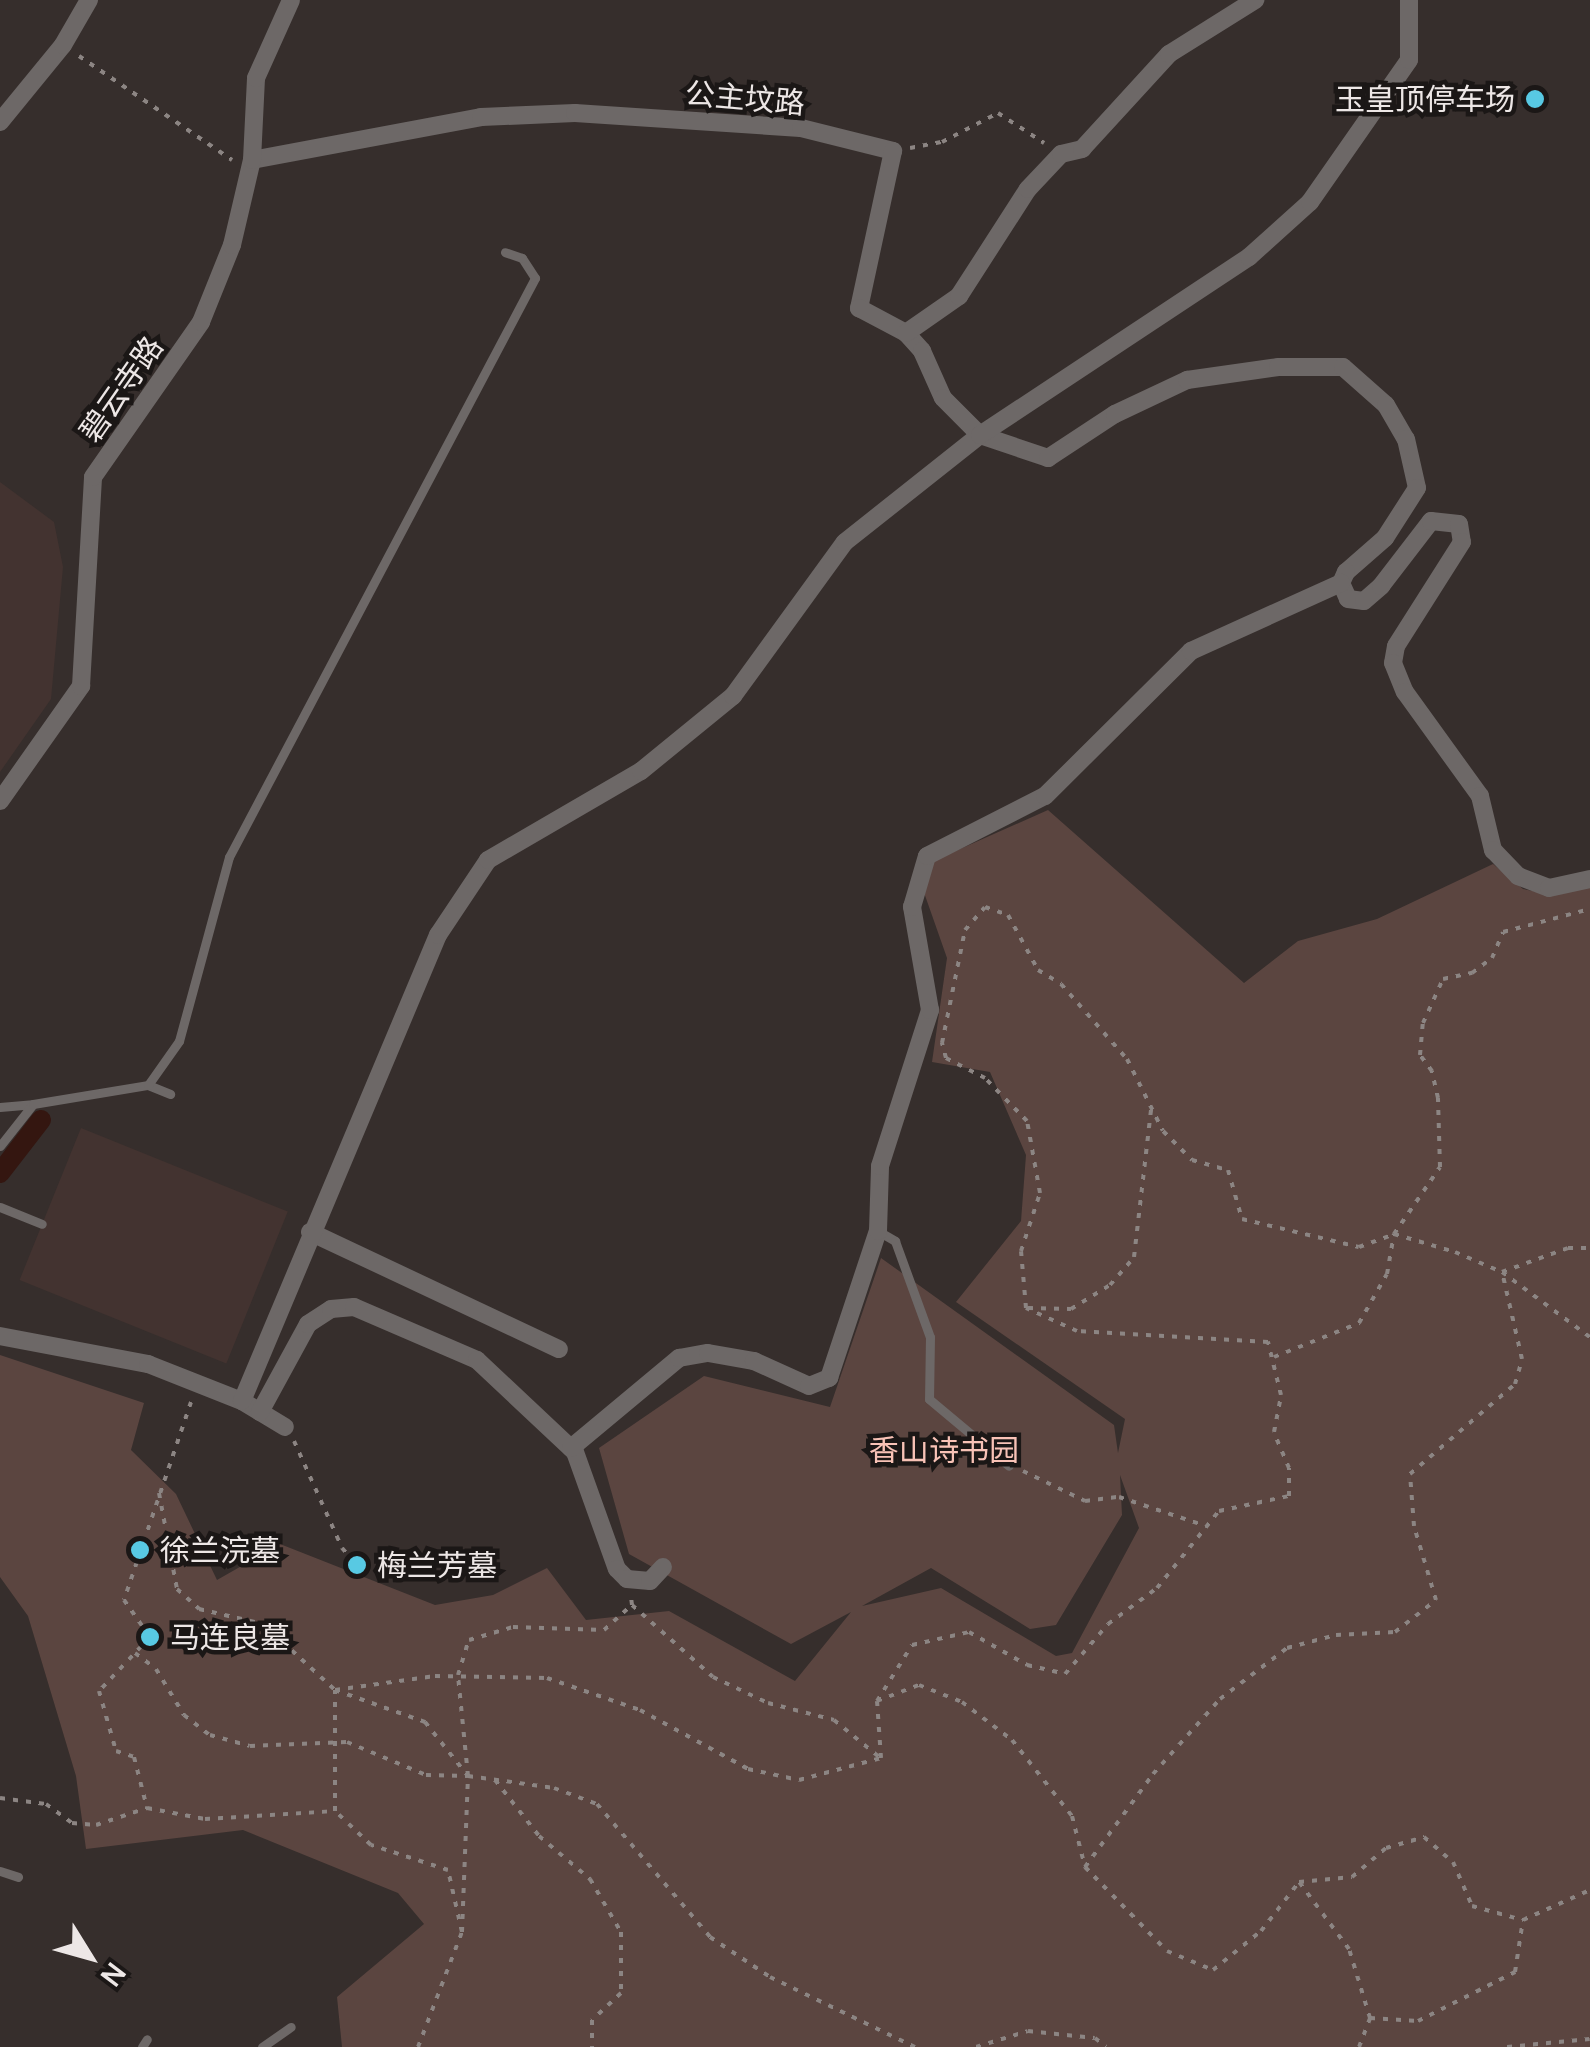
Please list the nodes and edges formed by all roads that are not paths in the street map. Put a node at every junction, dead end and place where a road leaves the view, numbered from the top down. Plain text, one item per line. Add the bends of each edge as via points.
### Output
1 (89, 0) edge
2 (291, 0) edge
3 (1255, 0) edge
4 (1409, 0) edge
5 (0, 122) edge
6 (250, 166) junction
7 (505, 252) dead end
8 (906, 333) junction
9 (980, 434) junction
10 (1341, 584) junction
11 (0, 801) edge
12 (1590, 879) edge
13 (148, 1085) junction
14 (170, 1094) dead end
15 (32, 1104) junction
16 (0, 1107) edge
17 (0, 1146) edge
18 (0, 1207) edge
19 (42, 1224) dead end
20 (878, 1230) junction
21 (310, 1232) junction
22 (0, 1336) edge
23 (559, 1350) dead end
24 (242, 1401) junction
25 (260, 1412) junction
26 (286, 1427) road end
27 (570, 1448) junction
28 (1009, 1466) road end
29 (663, 1567) dead end
30 (0, 1871) edge
31 (18, 1877) dead end
32 (291, 2027) dead end
33 (262, 2047) edge

1 - 5 street via 63,45
2 - 6 street, 碧云寺路 via 256,78
3 - 8 street via 1169,54 1082,149 1061,154 1028,189 959,296
4 - 9 street via 1409,60 1310,202 1249,257
6 - 8 street, 公主坟路 via 481,117 575,113 800,128 893,151 859,308
6 - 11 street, 碧云寺路 via 232,246 201,322 93,478 81,686
7 - 13 lane via 522,258 535,278 229,857 179,1041
8 - 9 street via 922,351 943,398
9 - 10 street via 1048,458 1115,414 1187,380 1343,367 1386,406 1406,439 1417,488 1384,538
9 - 21 street via 845,542 733,696 642,771 488,860 438,935
10 - 12 street via 1348,599 1364,602 1431,521 1459,524 1462,542 1396,646 1393,664 1405,692 1480,796 1493,850 1518,876 1549,888
10 - 20 street via 1191,651 1045,796 927,856 912,907 930,1010 880,1166
13 - 14 lane
13 - 15 lane
15 - 16 lane
15 - 17 lane
18 - 19 lane
20 - 27 street via 829,1378 809,1386 754,1361 708,1353 679,1358
20 - 28 lane via 895,1241 930,1337 929,1399
21 - 23 street
21 - 24 street
22 - 24 street via 148,1364
24 - 25 street
25 - 26 street
25 - 27 street via 308,1324 330,1310 354,1307 477,1360
27 - 29 street via 627,1579 650,1581
30 - 31 lane
32 - 33 lane

